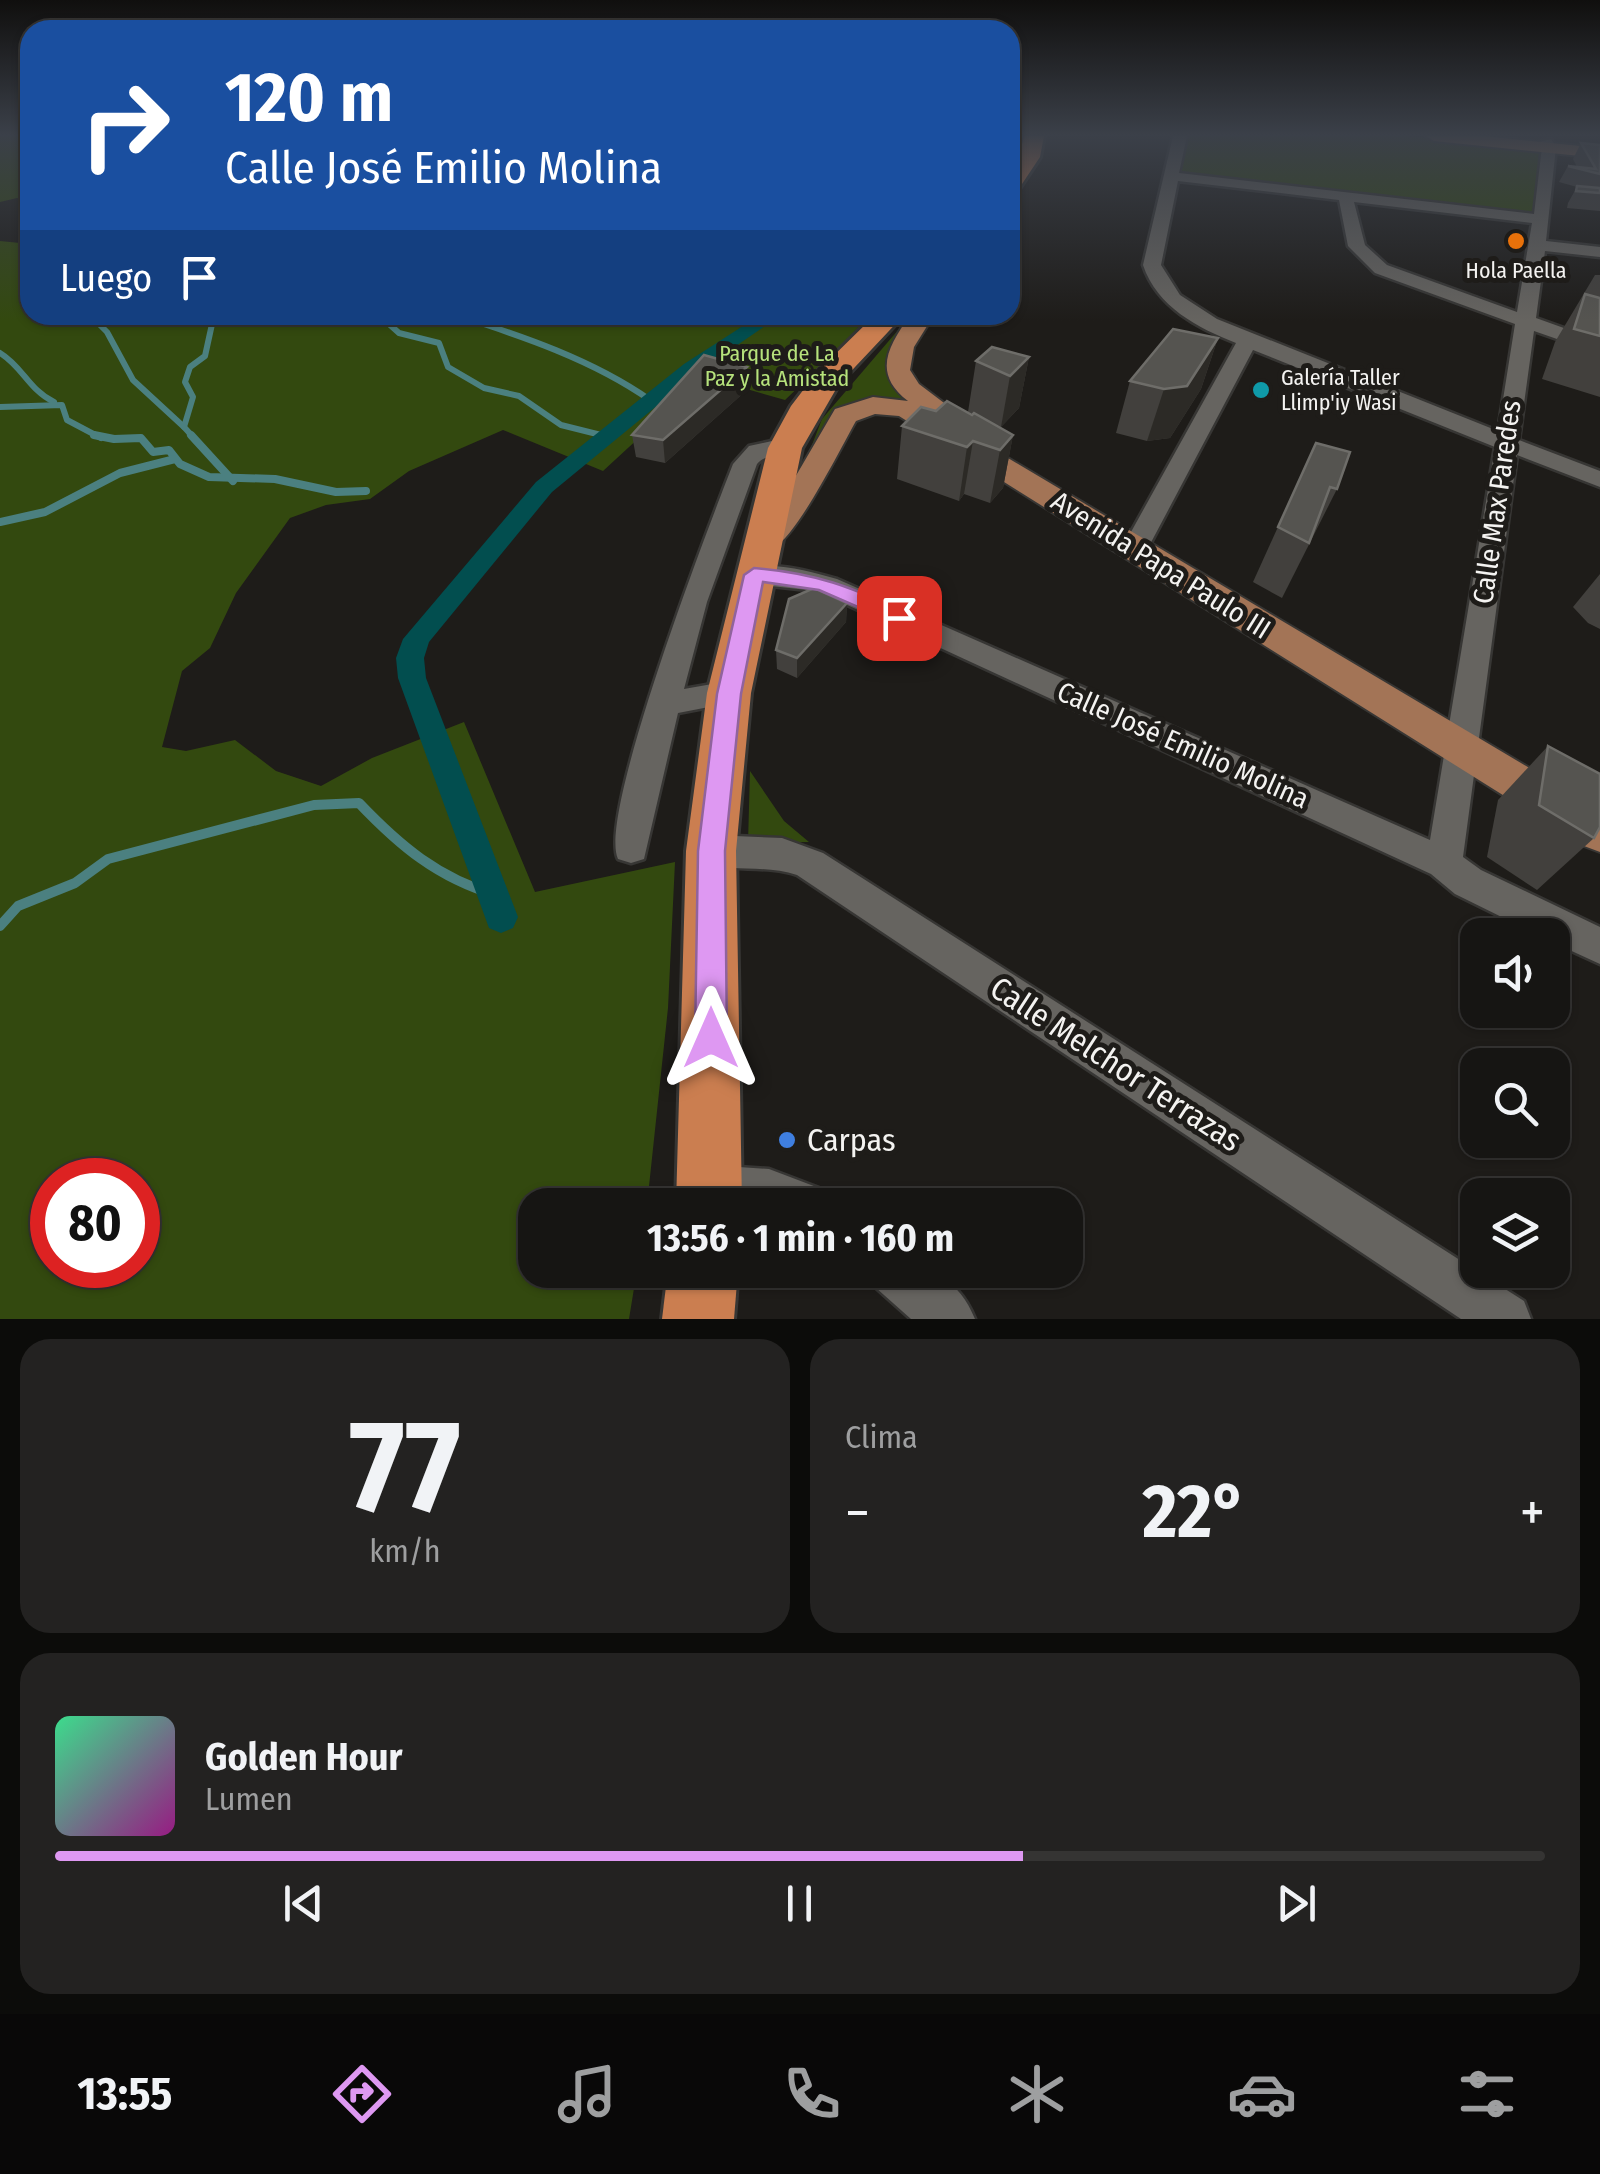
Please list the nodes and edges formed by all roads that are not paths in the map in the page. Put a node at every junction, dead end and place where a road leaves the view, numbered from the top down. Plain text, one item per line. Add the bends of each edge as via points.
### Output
1 (1346, 197) edge
2 (1166, 198) edge
3 (1349, 198) edge
4 (1543, 198) edge
5 (1538, 232) junction
6 (1600, 252) edge
7 (1522, 320) junction
8 (880, 325) edge
9 (915, 325) edge
10 (1248, 340) junction
11 (1600, 348) edge
12 (1508, 444) junction
13 (785, 448) junction
14 (1600, 480) edge
15 (1138, 542) junction
16 (757, 558) junction
17 (729, 694) junction
18 (668, 703) junction
19 (1461, 736) junction
20 (1600, 806) edge
21 (1600, 833) edge
22 (632, 848) dead end
23 (711, 851) junction
24 (1444, 863) junction
25 (1600, 946) edge
26 (710, 1188) edge
27 (701, 1288) edge
28 (913, 1288) edge
29 (698, 1319) edge
30 (950, 1319) edge
31 (1506, 1319) edge

1 - 7 street via 1352,243 1367,260 1400,279
2 - 10 street via 1152,270 1184,307
3 - 5 street
4 - 5 street, Calle Max Paredes
5 - 6 street
5 - 7 street, Calle Max Paredes
7 - 11 street
7 - 12 street, Calle Max Paredes
8 - 13 highway via 828,378
9 - 15 main road, Avenida Papa Paulo III via 894,366 912,392
10 - 12 street
10 - 15 street
12 - 14 street
12 - 19 street, Calle Max Paredes
13 - 16 highway
13 - 18 street via 765,447 745,464 694,602
15 - 16 main road, Avenida Papa Paulo III via 906,409 883,405 845,415
15 - 19 main road, Avenida Papa Paulo III
16 - 17 highway
16 - 24 street, Calle José Emilio Molina
17 - 18 street
17 - 23 highway
18 - 22 street via 640,792
19 - 20 main road, Avenida Papa Paulo III
19 - 21 main road, Avenida Papa Paulo III
19 - 24 street, Calle Max Paredes
23 - 26 highway
23 - 31 street, Calle Melchor Terrazas via 782,854 810,864
24 - 25 street, Calle José Emilio Molina via 1468,882
27 - 29 highway
28 - 30 street

